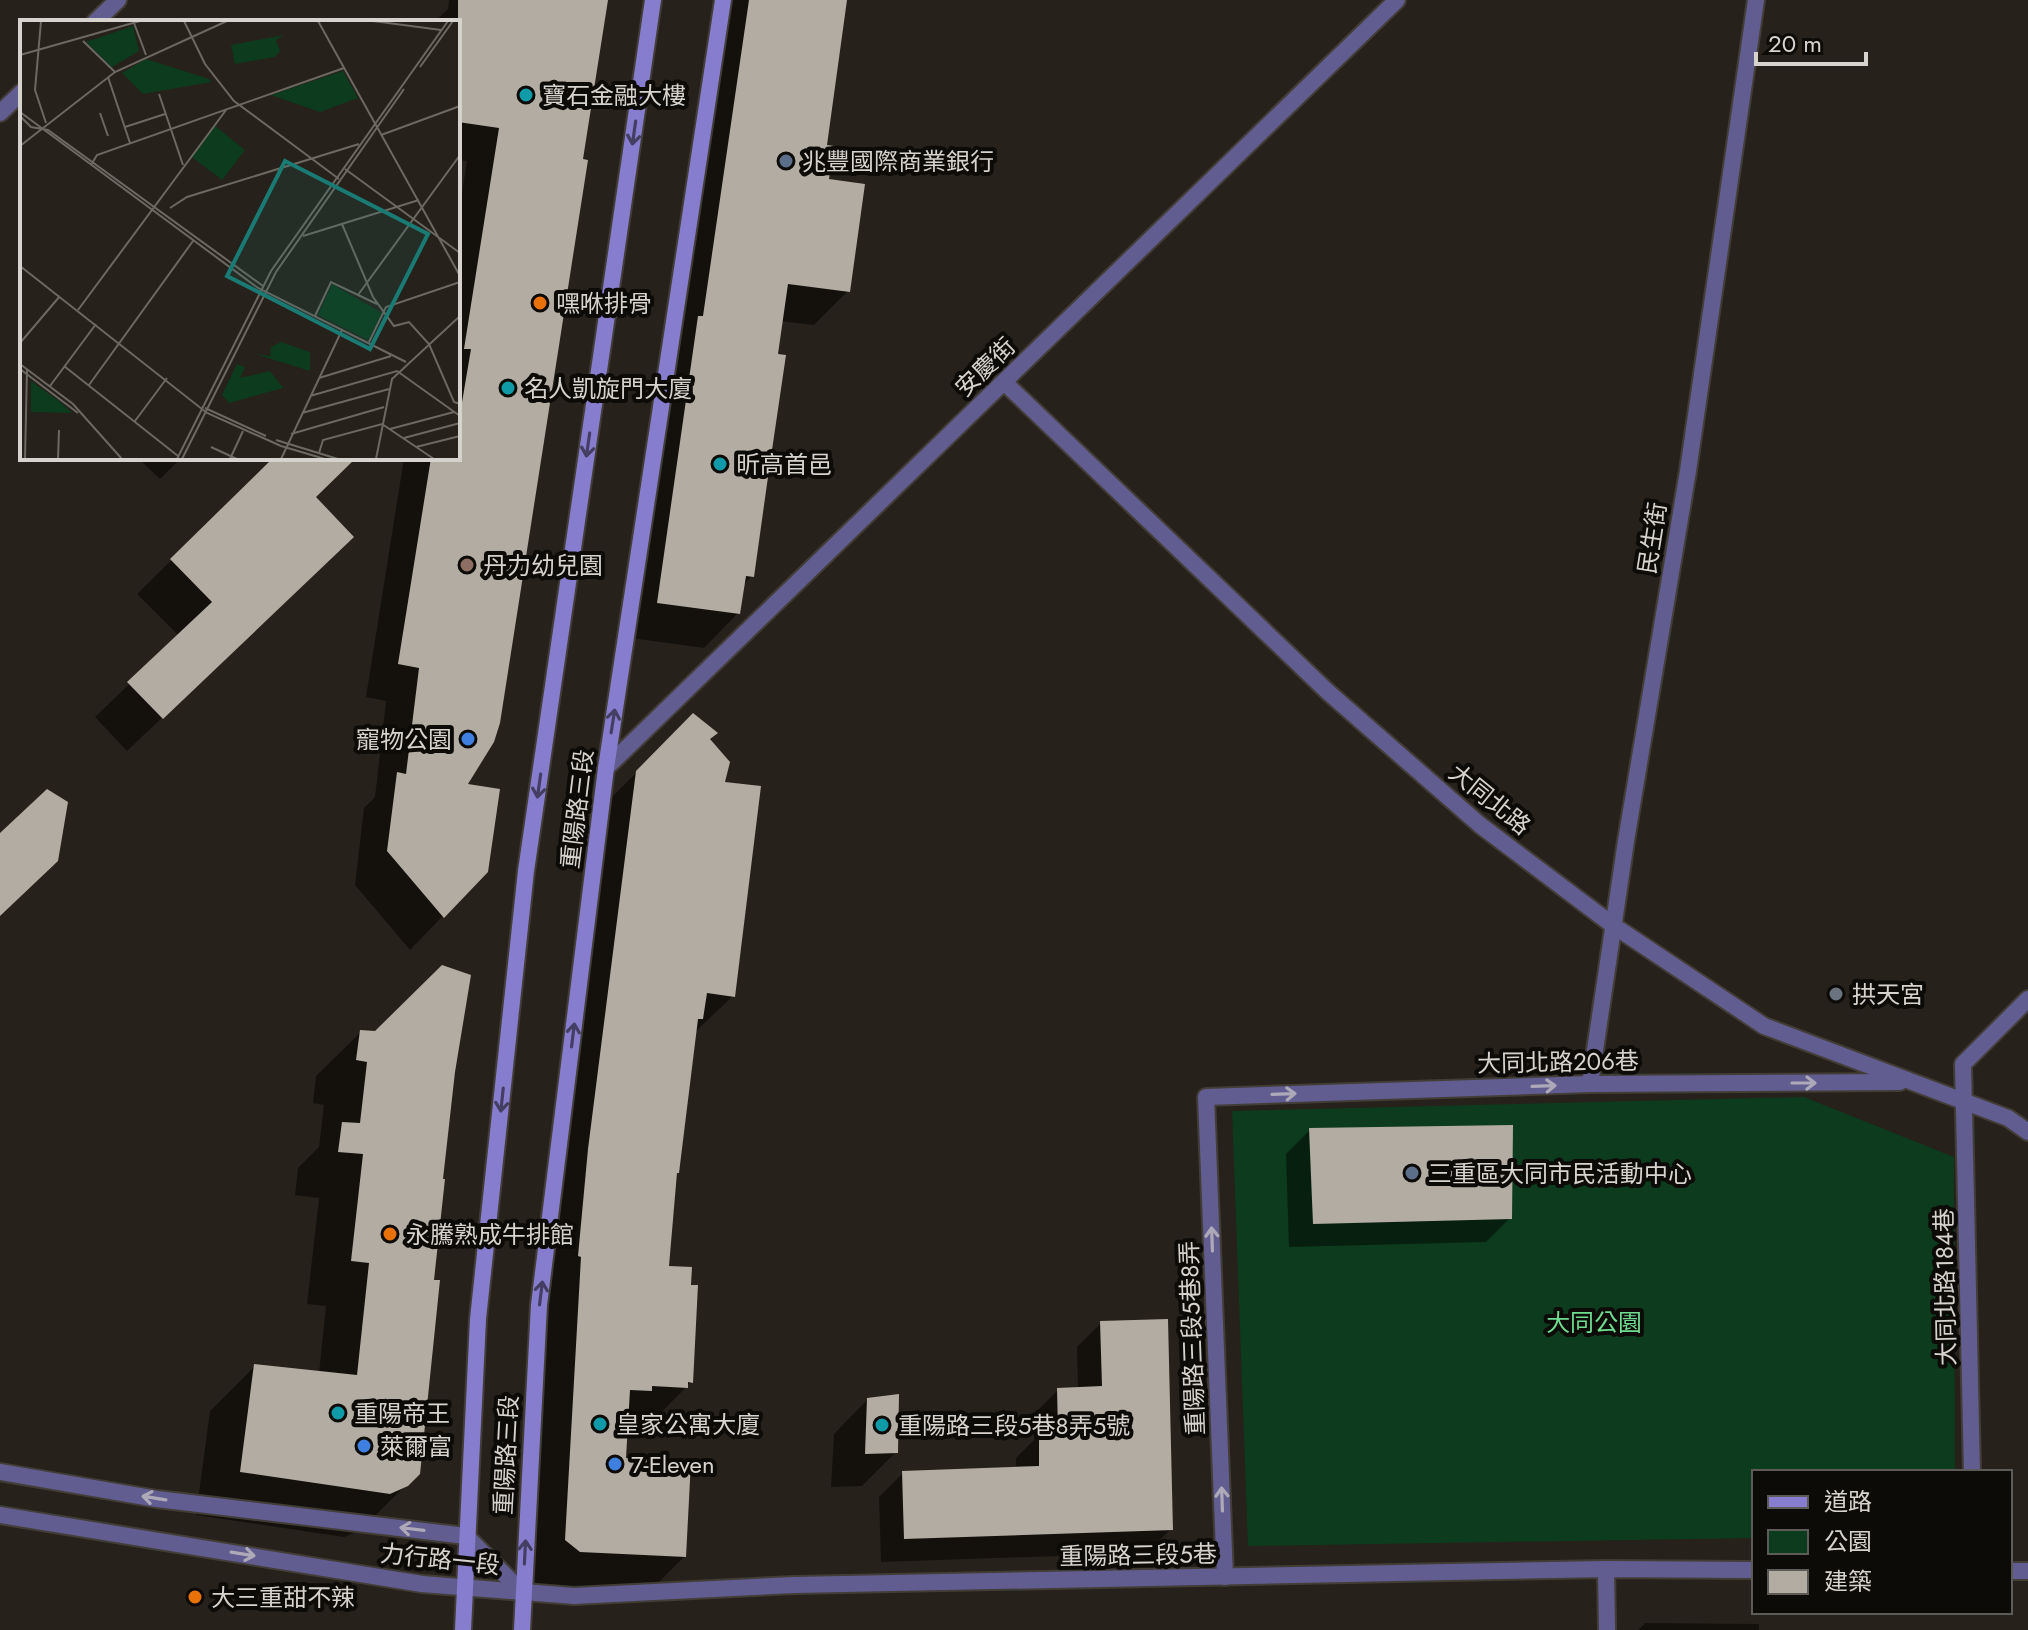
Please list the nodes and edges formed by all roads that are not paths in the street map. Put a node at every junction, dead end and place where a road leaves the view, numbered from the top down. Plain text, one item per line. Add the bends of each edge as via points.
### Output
1 (118, 0) edge
2 (653, 0) edge
3 (723, 0) edge
4 (1397, 0) edge
5 (1756, 0) edge
6 (97, 20) edge
7 (20, 94) edge
8 (0, 113) edge
9 (1004, 382) junction
10 (606, 768) junction
11 (1614, 926) junction
12 (2028, 999) edge
13 (1912, 1082) junction
14 (1590, 1084) junction
15 (1206, 1097) joint
16 (1965, 1102) junction
17 (2028, 1132) edge
18 (1972, 1470) edge
19 (0, 1472) edge
20 (0, 1515) edge
21 (466, 1536) junction
22 (1606, 1569) junction
23 (1752, 1570) edge
24 (1225, 1577) junction
25 (463, 1588) junction
26 (522, 1592) junction
27 (463, 1630) edge
28 (522, 1630) edge
29 (1607, 1630) edge

1 - 6 street
2 -> 21 main road, 重陽路三段 via 526,871 478,1319
10 -> 3 main road, 重陽路三段
4 - 9 street, 安慶街
5 - 11 street, 民生街
7 - 8 street
9 - 10 street, 安慶街
9 - 11 street, 大同北路 via 1328,692 1480,825
26 -> 10 main road, 重陽路三段 via 539,1305
11 - 13 street, 大同北路 via 1764,1026
11 - 14 street, 民生街
12 - 16 street, 大同北路184巷 via 1963,1064
14 -> 13 street, 大同北路206巷
13 - 16 street, 大同北路
15 -> 14 street, 大同北路206巷
24 -> 15 street, 重陽路三段5巷8弄
16 - 17 street, 大同北路 via 2008,1118
16 - 18 street, 大同北路184巷
21 -> 19 street, 力行路一段 via 157,1499
20 -> 25 street, 力行路一段
21 - 25 main road, 重陽路三段
21 - 26 street, 力行路一段
22 - 23 street, 重陽路三段5巷
22 - 24 street, 重陽路三段5巷
22 - 29 street
24 - 26 street, 重陽路三段5巷 via 794,1585 574,1596
25 - 26 street, 力行路一段
25 - 27 main road, 重陽路三段
26 - 28 main road, 重陽路三段

